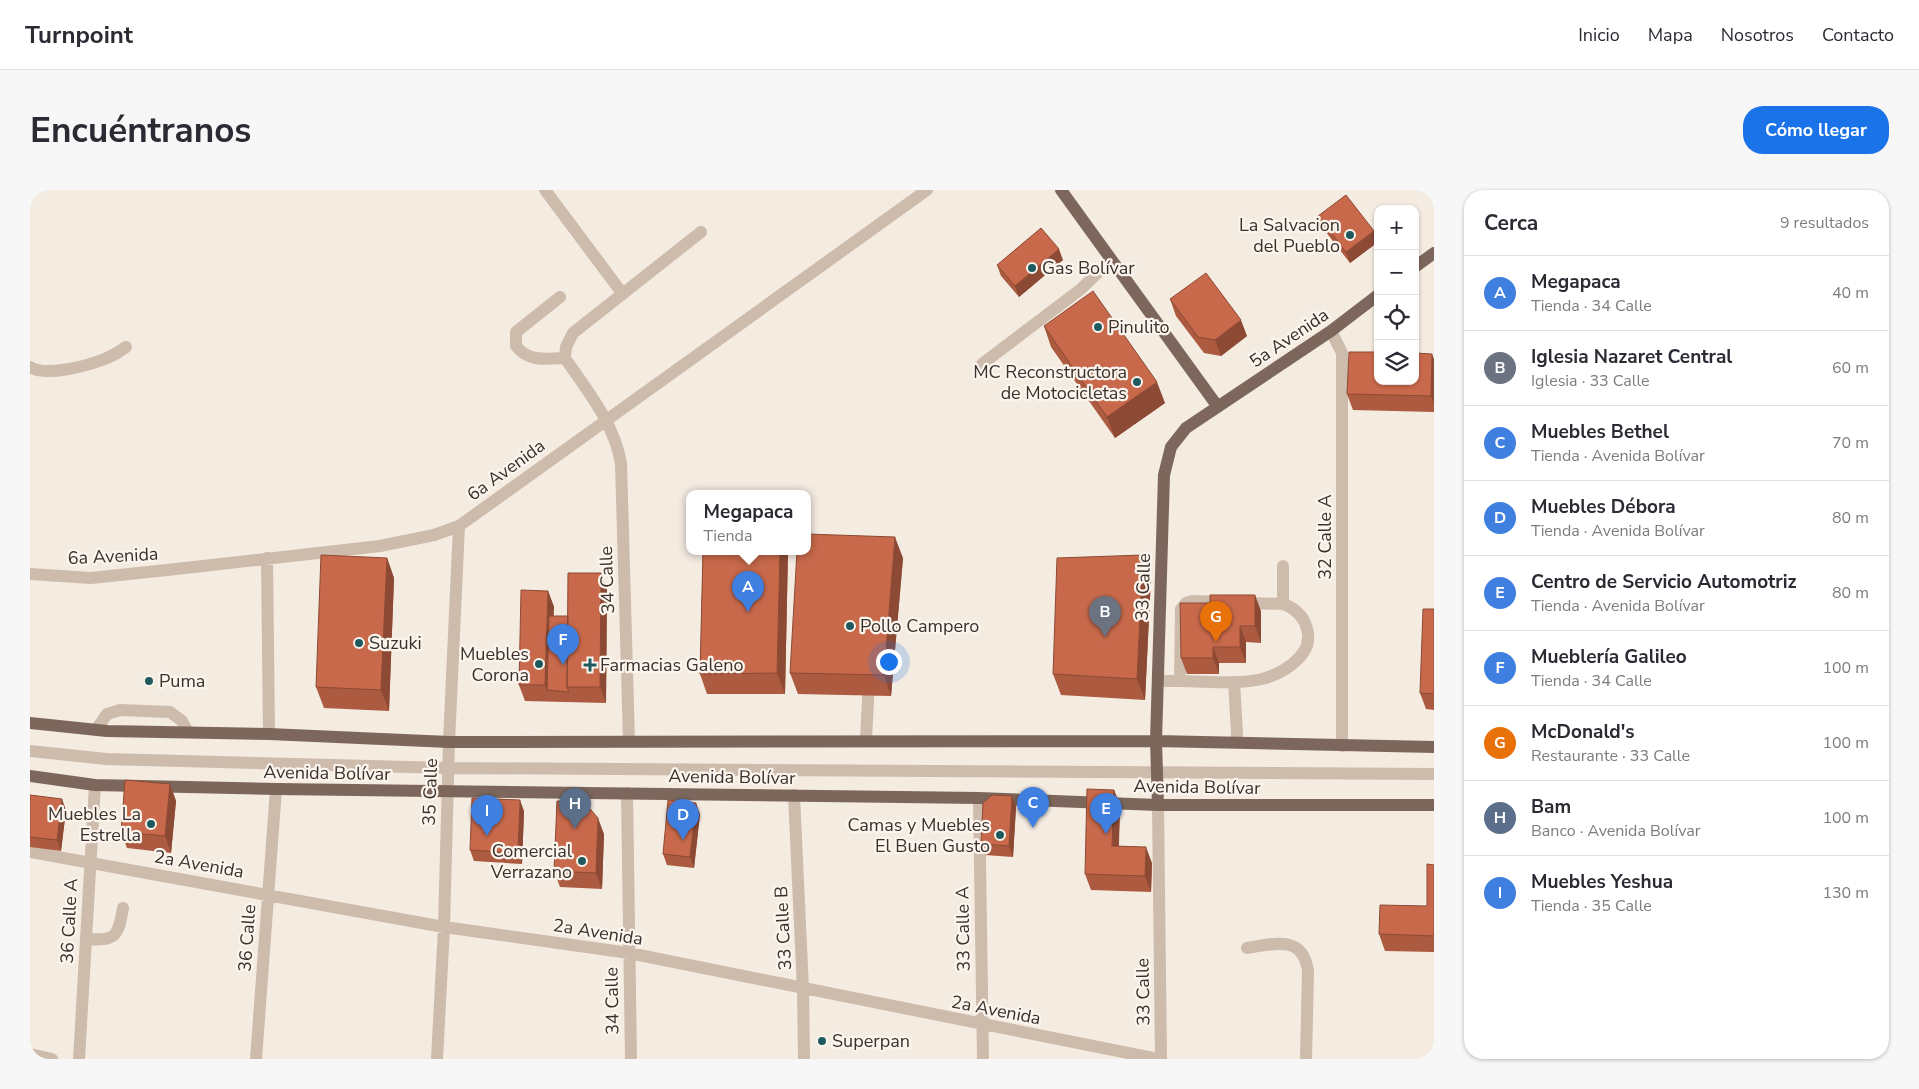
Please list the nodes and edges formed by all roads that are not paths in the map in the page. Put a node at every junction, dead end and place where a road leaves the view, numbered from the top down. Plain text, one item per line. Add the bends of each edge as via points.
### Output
1 (545, 190) edge
2 (927, 190) edge
3 (1061, 190) edge
4 (701, 232) dead end
5 (1434, 253) edge
6 (1111, 260) junction
7 (1419, 264) edge
8 (622, 293) junction
9 (560, 297) dead end
10 (1374, 298) edge
11 (1331, 331) junction
12 (126, 347) dead end
13 (565, 358) junction
14 (982, 364) dead end
15 (30, 367) edge
16 (1218, 407) junction
17 (607, 419) junction
18 (460, 526) junction
19 (267, 558) junction
20 (1283, 566) dead end
21 (30, 574) edge
22 (1283, 604) junction
23 (869, 672) edge
24 (1158, 681) junction
25 (1180, 681) junction
26 (1234, 682) junction
27 (30, 723) edge
28 (96, 730) junction
29 (188, 732) junction
30 (269, 734) junction
31 (866, 740) junction
32 (629, 741) junction
33 (1156, 741) junction
34 (449, 742) junction
35 (1236, 742) junction
36 (1342, 746) junction
37 (1434, 747) edge
38 (30, 751) edge
39 (448, 768) junction
40 (1156, 772) junction
41 (1434, 774) edge
42 (30, 776) edge
43 (95, 785) junction
44 (276, 789) junction
45 (447, 793) junction
46 (627, 793) junction
47 (794, 795) junction
48 (979, 798) junction
49 (1158, 805) junction
50 (1434, 805) edge
51 (30, 852) edge
52 (90, 862) junction
53 (268, 894) junction
54 (123, 908) dead end
55 (444, 927) junction
56 (86, 938) junction
57 (1247, 948) dead end
58 (629, 953) junction
59 (803, 989) junction
60 (982, 1025) junction
61 (30, 1054) edge
62 (52, 1059) edge
63 (79, 1059) edge
64 (256, 1059) edge
65 (437, 1059) edge
66 (630, 1059) edge
67 (804, 1059) edge
68 (983, 1059) edge
69 (1160, 1059) edge
70 (1306, 1059) edge

1 - 8 street
2 - 17 street, 6a Avenida
3 - 6 main road
4 - 8 street
5 - 7 main road
6 - 14 street via 1081,289
6 - 16 main road
8 - 13 street via 573,333
9 - 13 street via 516,332 516,346 522,354 532,358
10 - 11 main road, 5a Avenida
11 - 16 main road, 5a Avenida
11 - 36 street, 32 Calle A via 1342,353
12 - 15 street via 104,360 69,369 52,371
13 - 17 street, 34 Calle
16 - 24 main road, 33 Calle via 1186,428 1171,447 1164,474
17 - 18 street, 6a Avenida
17 - 32 street, 34 Calle via 621,463
18 - 19 street, 6a Avenida via 394,544
18 - 34 street, 35 Calle
19 - 21 street, 6a Avenida via 91,578
19 - 30 street
20 - 22 street
22 - 25 street via 1186,603 1181,609
22 - 26 street via 1294,608 1307,625 1307,647 1299,660 1262,679
23 - 31 street
24 - 25 street
24 - 33 main road, 33 Calle
25 - 26 street
26 - 35 street
27 - 28 main road, Avenida Bolívar
28 - 29 main road, Avenida Bolívar
28 - 29 street via 107,714 120,710 170,712 182,721
29 - 30 main road, Avenida Bolívar
30 - 34 main road, Avenida Bolívar
31 - 32 main road, Avenida Bolívar
31 - 33 main road, Avenida Bolívar
32 - 34 main road, Avenida Bolívar
33 - 35 main road, Avenida Bolívar
33 - 40 main road, 33 Calle
34 - 39 street, 35 Calle
35 - 36 main road, Avenida Bolívar
36 - 37 main road, Avenida Bolívar
38 - 39 street via 106,759
39 - 40 street
39 - 45 street, 35 Calle
40 - 41 street
40 - 49 main road, 33 Calle
42 - 43 main road, Avenida Bolívar
43 - 44 main road, Avenida Bolívar
43 - 52 street, 36 Calle A
44 - 45 main road, Avenida Bolívar
44 - 53 street, 36 Calle
45 - 46 main road, Avenida Bolívar
45 - 55 street, 35 Calle
46 - 47 main road, Avenida Bolívar
46 - 58 street, 34 Calle
47 - 48 main road, Avenida Bolívar
47 - 59 street, 33 Calle B
48 - 49 main road, Avenida Bolívar
48 - 60 street, 33 Calle A
49 - 50 main road, Avenida Bolívar
49 - 69 street, 33 Calle
51 - 52 street, 2a Avenida
52 - 53 street, 2a Avenida
52 - 56 street, 36 Calle A
53 - 55 street, 2a Avenida
53 - 64 street, 36 Calle
54 - 56 street via 120,928 111,938
55 - 58 street, 2a Avenida
55 - 65 street, 35 Calle
56 - 63 street, 36 Calle A
57 - 70 street via 1284,942 1301,952 1306,962
58 - 59 street, 2a Avenida
58 - 66 street, 34 Calle
59 - 60 street, 2a Avenida
59 - 67 street, 33 Calle B
60 - 68 street, 33 Calle A
60 - 69 street, 2a Avenida
61 - 62 street

